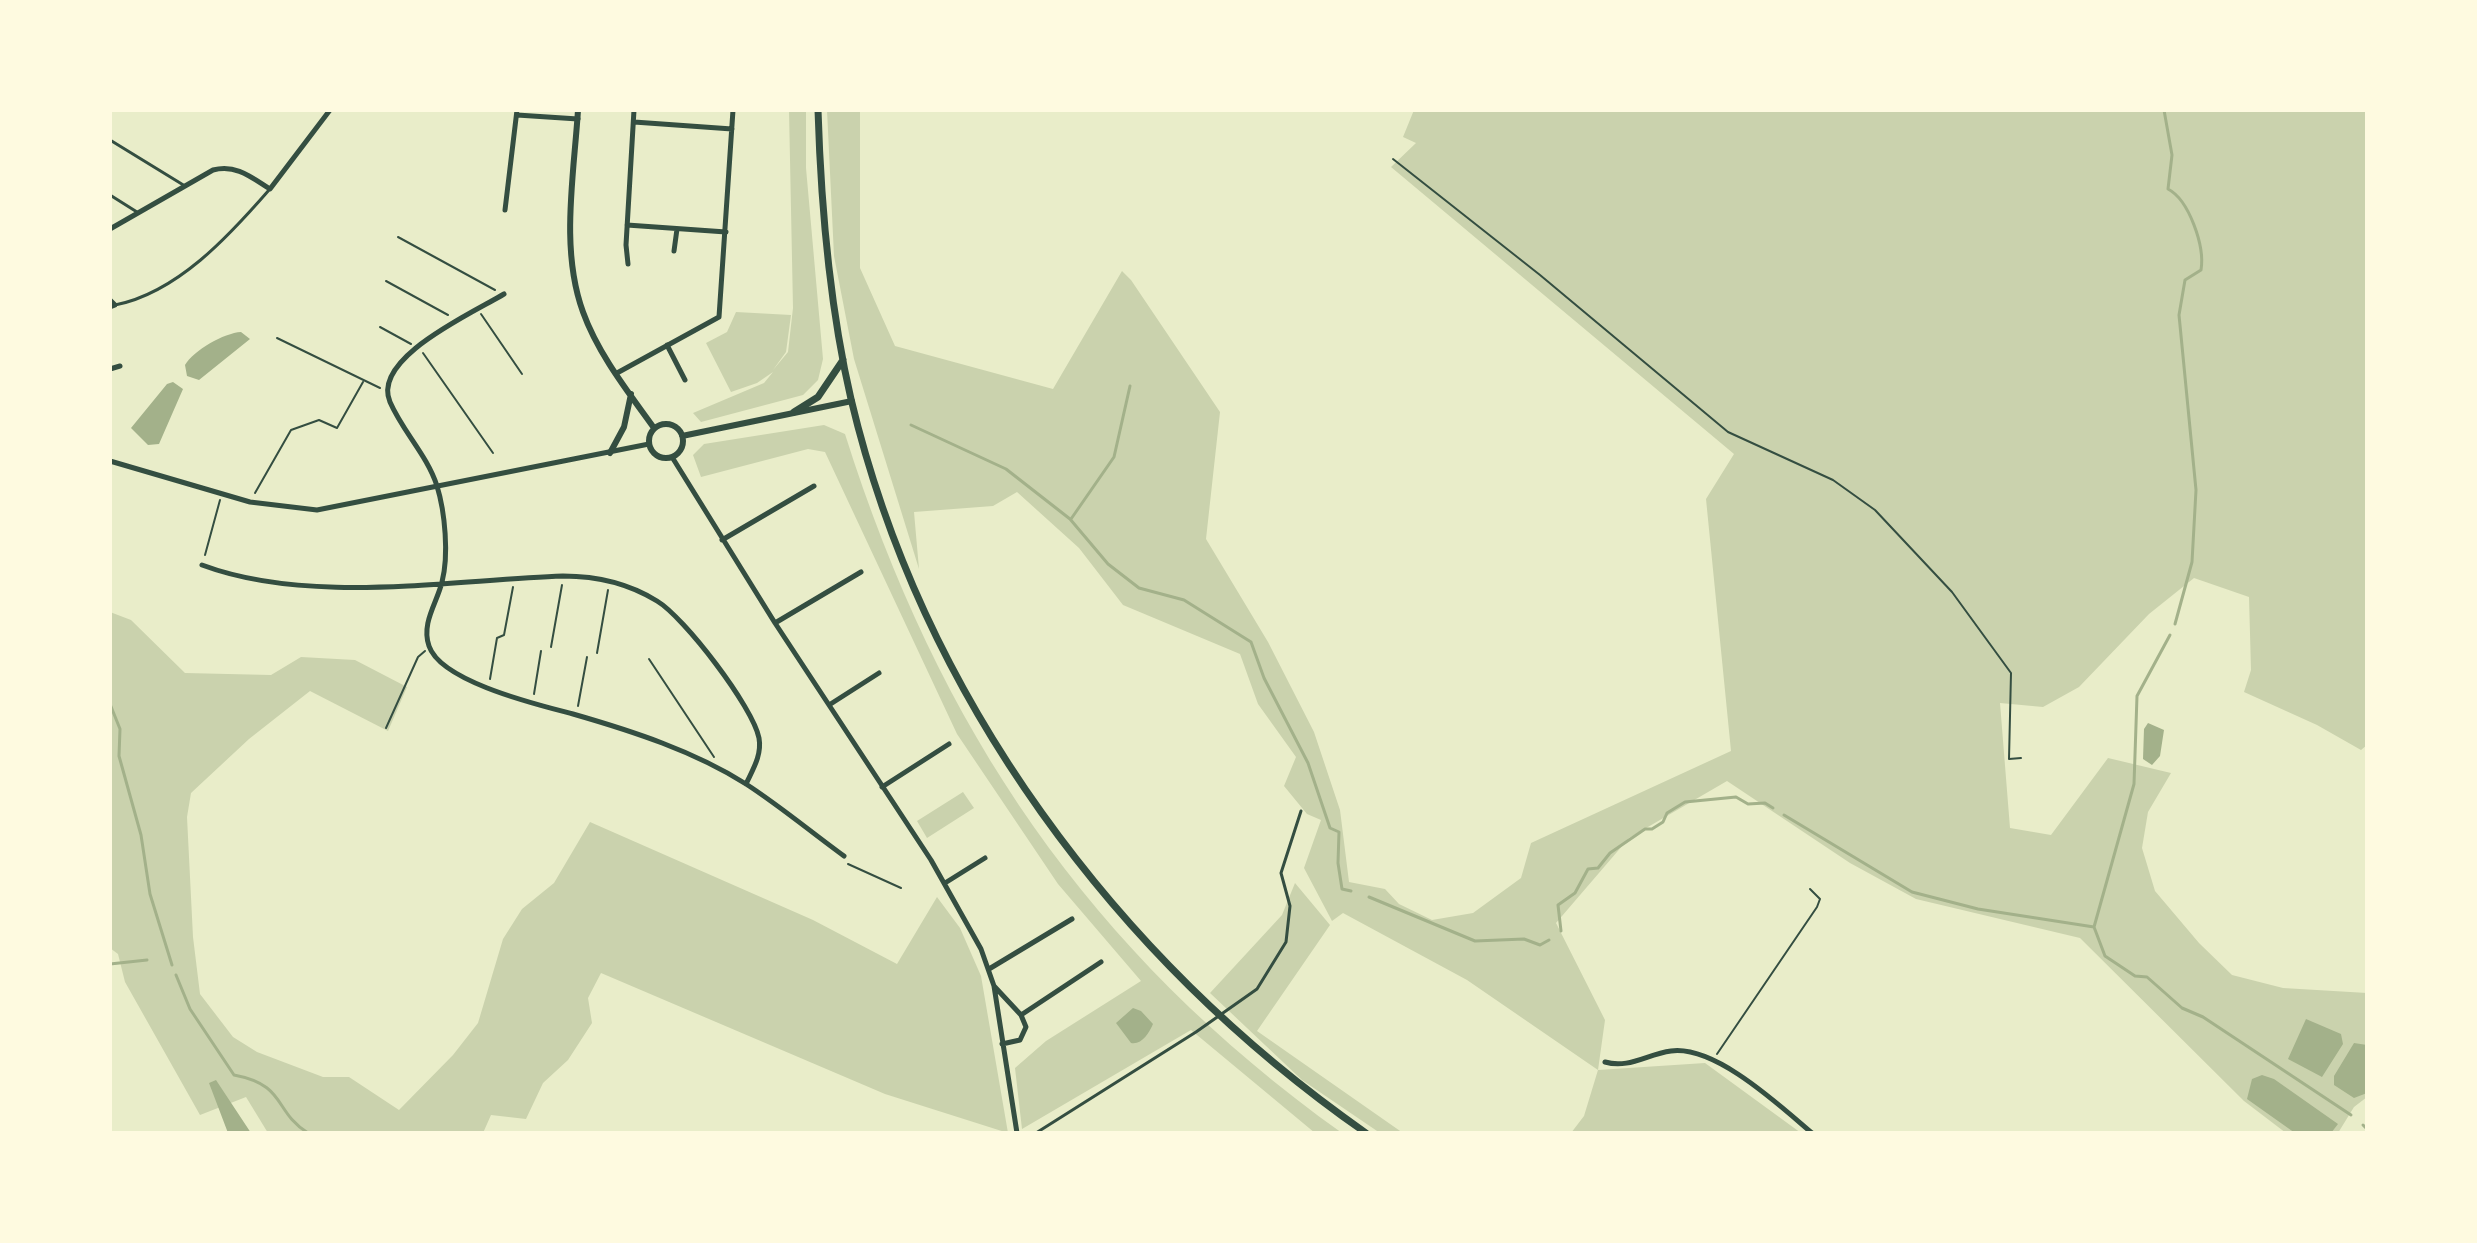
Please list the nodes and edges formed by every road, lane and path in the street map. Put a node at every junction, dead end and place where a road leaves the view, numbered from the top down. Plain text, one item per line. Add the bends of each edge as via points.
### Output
1 (330, 110) edge
2 (578, 110) edge
3 (634, 110) edge
4 (733, 110) edge
5 (818, 110) edge
6 (517, 113) edge
7 (578, 119) junction
8 (634, 122) junction
9 (732, 129) junction
10 (110, 140) edge
11 (1393, 159) dead end
12 (186, 187) junction
13 (270, 189) junction
14 (110, 195) edge
15 (505, 210) dead end
16 (139, 213) junction
17 (627, 225) junction
18 (110, 229) edge
19 (677, 229) junction
20 (726, 232) junction
21 (398, 237) dead end
22 (674, 251) dead end
23 (628, 264) dead end
24 (386, 281) dead end
25 (504, 294) joint
26 (112, 304) edge
27 (478, 310) junction
28 (459, 321) junction
29 (380, 327) dead end
30 (277, 338) dead end
31 (667, 345) junction
32 (416, 346) junction
33 (843, 360) junction
34 (120, 366) dead end
35 (110, 369) edge
36 (617, 373) junction
37 (522, 374) dead end
38 (685, 380) dead end
39 (363, 382) junction
40 (386, 389) junction
41 (631, 394) junction
42 (852, 401) junction
43 (794, 412) junction
44 (654, 428) junction
45 (682, 436) junction
46 (649, 444) junction
47 (493, 453) dead end
48 (610, 453) junction
49 (672, 457) junction
50 (110, 461) edge
51 (814, 486) dead end
52 (438, 489) junction
53 (221, 495) junction
54 (250, 502) junction
55 (722, 540) junction
56 (205, 555) dead end
57 (202, 565) dead end
58 (861, 572) dead end
59 (563, 576) junction
60 (515, 577) junction
61 (609, 581) junction
62 (443, 582) junction
63 (775, 623) junction
64 (551, 647) dead end
65 (429, 648) junction
66 (541, 651) dead end
67 (597, 653) dead end
68 (587, 657) dead end
69 (649, 659) dead end
70 (879, 673) dead end
71 (489, 688) junction
72 (532, 703) junction
73 (829, 705) junction
74 (577, 715) junction
75 (386, 728) dead end
76 (949, 744) dead end
77 (2021, 758) dead end
78 (723, 772) junction
79 (746, 784) junction
80 (882, 787) junction
81 (1301, 811) dead end
82 (844, 856) joint
83 (985, 858) dead end
84 (945, 883) junction
85 (901, 888) dead end
86 (1810, 889) dead end
87 (1072, 919) dead end
88 (1101, 962) dead end
89 (989, 969) junction
90 (994, 986) junction
91 (1021, 1015) junction
92 (1002, 1044) junction
93 (1714, 1059) junction
94 (1605, 1062) dead end
95 (1017, 1133) edge
96 (1036, 1133) edge
97 (1366, 1133) edge
98 (1812, 1133) edge

1 - 13 street
2 - 7 street
3 - 8 street
4 - 9 street
5 - 33 main road via 827,250
6 - 7 street
6 - 15 street
7 - 36 street via 571,209 574,274 587,321
8 - 9 street
8 - 17 street
9 - 20 street
10 - 12 lane
11 - 77 path via 1728,432 1833,480 1875,510 1952,592 2011,673 2009,759
12 - 13 street via 226,167
12 - 16 street
13 - 26 lane via 182,273 138,301
14 - 16 lane
16 - 18 street
17 - 19 street
17 - 23 street
19 - 20 street
19 - 22 street
20 - 31 street via 719,317
21 - 25 path
24 - 28 path
25 - 27 street
27 - 28 street
27 - 37 path
28 - 32 street
29 - 32 path
30 - 39 path
31 - 36 street
31 - 38 street
32 - 40 street via 389,375
32 - 47 path
33 - 42 main road
33 - 43 main road via 818,397
34 - 35 street
36 - 41 street
39 - 40 path
39 - 54 path via 337,428 319,420 291,430
40 - 52 street
41 - 44 street
41 - 48 street via 624,427
42 - 43 street
42 - 97 main road via 903,560 970,699 1024,789 1090,878 1189,987 1270,1061
43 - 45 street
44 - 45 street via 671,425
44 - 46 street
45 - 49 street via 682,447
46 - 48 street
46 - 49 street via 660,457
48 - 52 street
49 - 55 street
50 - 53 street
51 - 55 street
52 - 54 street via 317,510
52 - 62 street via 446,558
53 - 54 street
53 - 56 path
55 - 63 street
57 - 62 street via 236,578 290,586
58 - 63 street
59 - 60 street
59 - 61 street
59 - 64 path
60 - 62 street
60 - 71 path
61 - 67 path
61 - 79 street via 658,601 682,621 713,662 758,736 757,761
62 - 65 street via 426,632
63 - 73 street
65 - 71 street via 452,669
65 - 75 path via 418,657
66 - 72 path
68 - 74 path
69 - 78 path
70 - 73 street
71 - 72 street
72 - 74 street
73 - 80 street
74 - 78 street via 642,735
76 - 80 street
78 - 79 street
79 - 82 street
80 - 84 street
81 - 96 lane via 1281,873 1290,906 1286,942 1257,989
82 - 85 path via 847,863
83 - 84 street
84 - 89 street
86 - 93 path via 1820,899 1817,907
87 - 89 street
88 - 91 street
89 - 90 street
90 - 91 street
90 - 92 street
91 - 92 street via 1025,1033 1020,1040
92 - 95 street
93 - 94 street via 1672,1050 1619,1066
93 - 98 street

